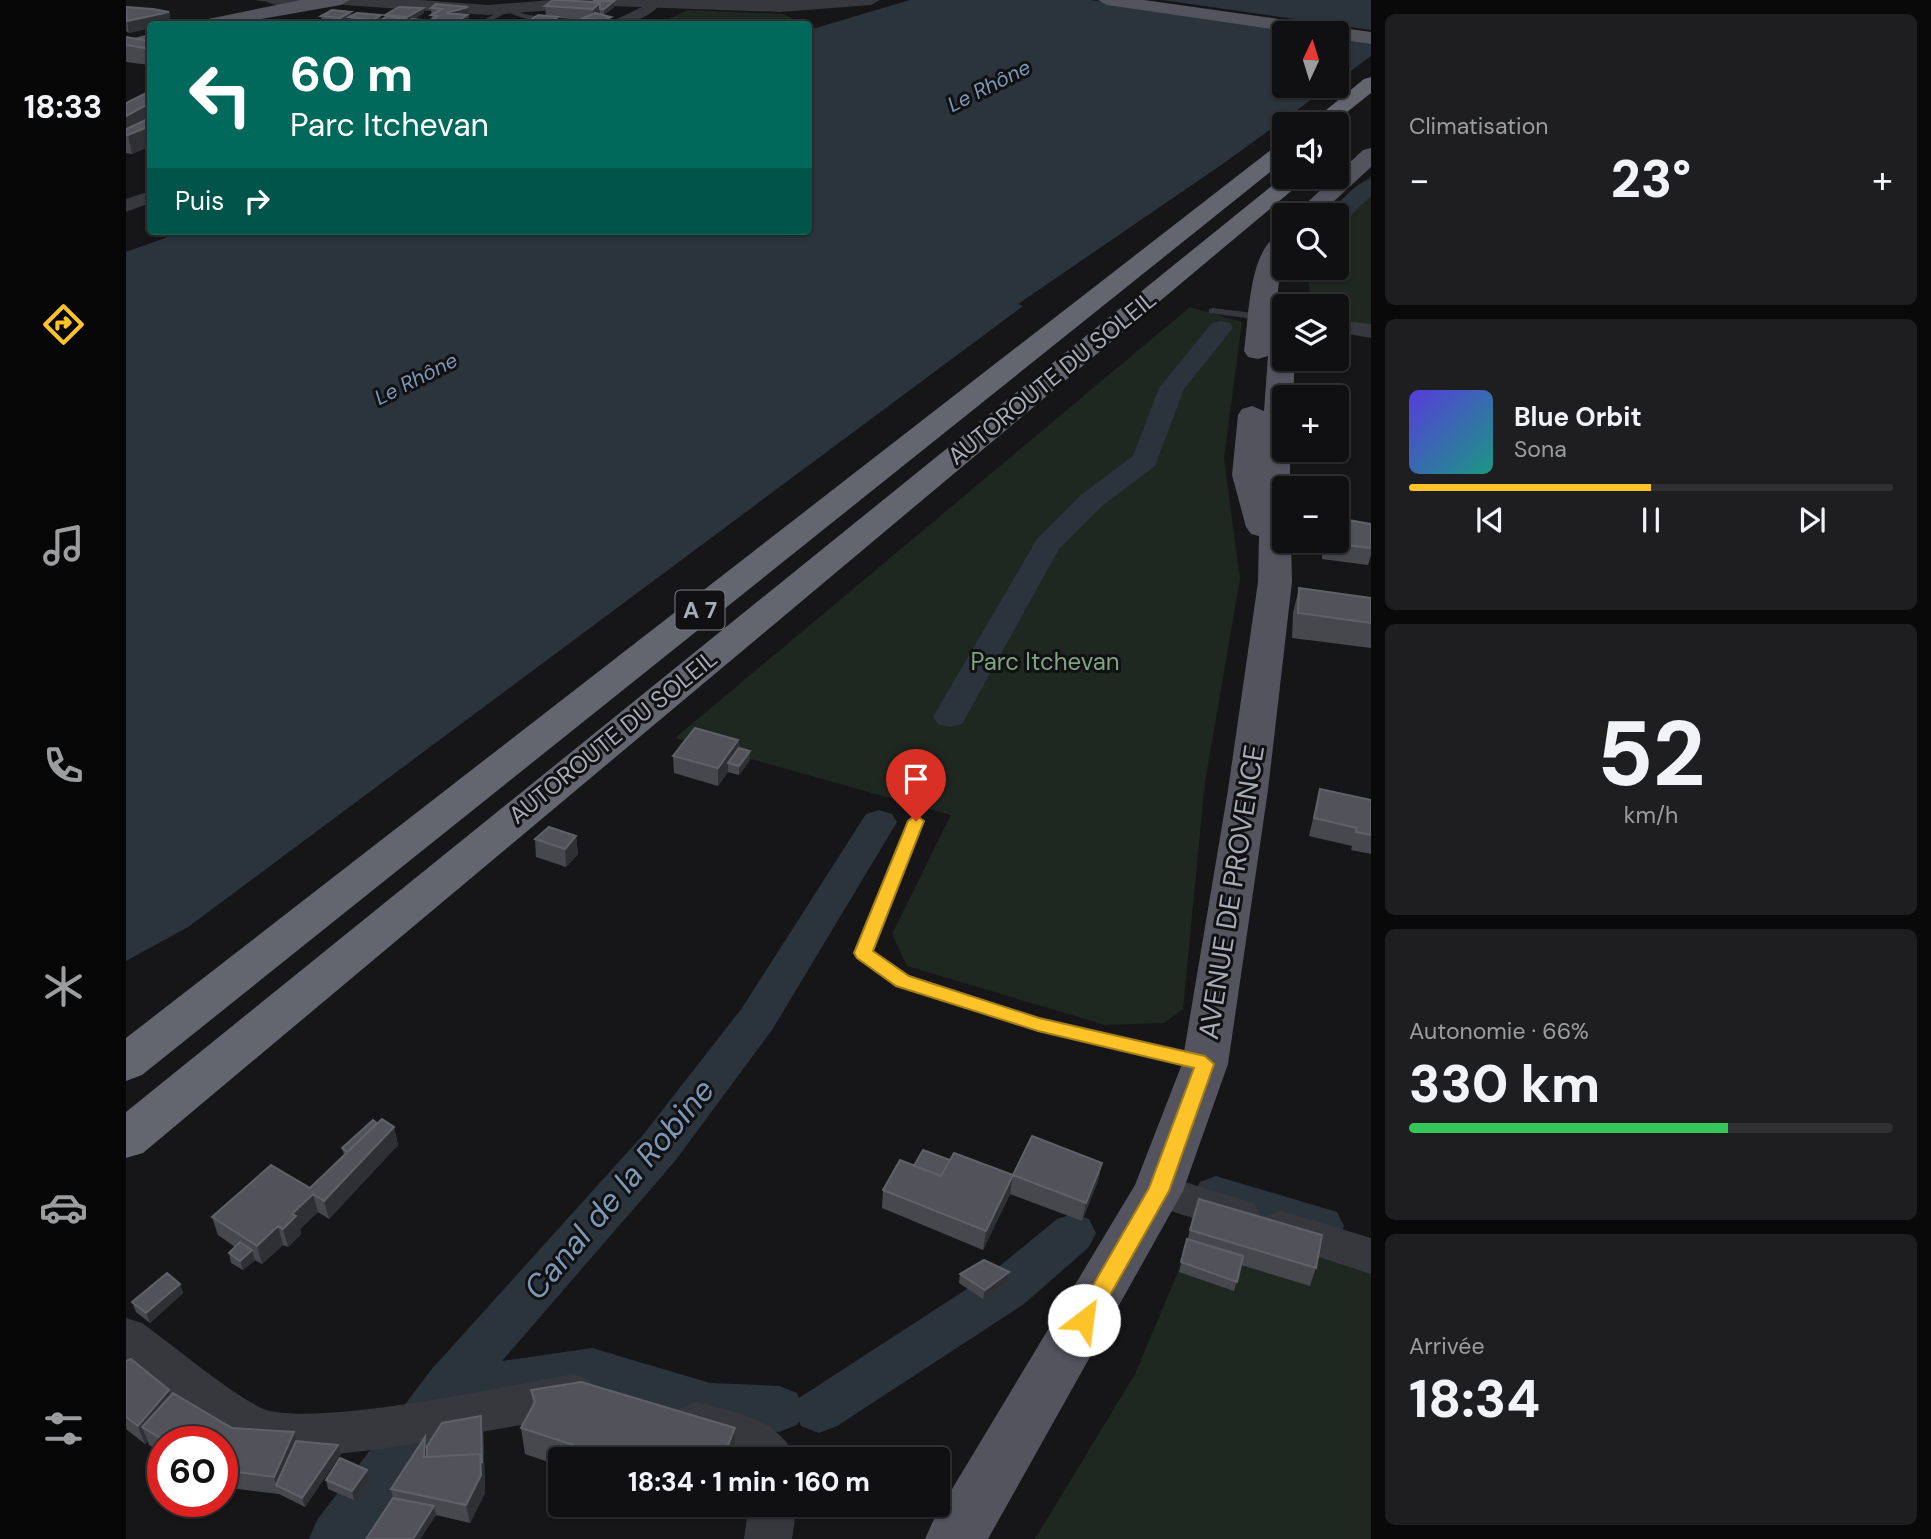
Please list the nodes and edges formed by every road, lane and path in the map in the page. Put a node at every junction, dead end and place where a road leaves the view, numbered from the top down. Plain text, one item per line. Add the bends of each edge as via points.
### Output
1 (257, 0) edge
2 (271, 0) edge
3 (342, 0) edge
4 (871, 0) edge
5 (1107, 0) edge
6 (1139, 0) edge
7 (656, 1) edge
8 (396, 2) edge
9 (303, 3) junction
10 (684, 3) junction
11 (1161, 5) junction
12 (508, 9) junction
13 (249, 20) junction
14 (222, 21) edge
15 (244, 21) edge
16 (255, 21) edge
17 (486, 21) edge
18 (556, 21) edge
19 (621, 21) edge
20 (647, 21) edge
21 (1371, 36) edge
22 (147, 39) edge
23 (126, 43) edge
24 (1371, 83) edge
25 (1334, 112) edge
26 (1371, 155) edge
27 (1272, 160) edge
28 (1282, 189) edge
29 (147, 198) edge
30 (1319, 203) edge
31 (126, 206) edge
32 (1272, 304) edge
33 (1213, 311) dead end
34 (1272, 358) edge
35 (1285, 371) edge
36 (1277, 561) junction
37 (916, 821) dead end
38 (126, 1063) edge
39 (1205, 1064) junction
40 (126, 1139) edge
41 (1158, 1191) junction
42 (1371, 1256) edge
43 (126, 1337) edge
44 (765, 1447) edge
45 (771, 1517) edge
46 (768, 1539) edge
47 (955, 1539) edge

1 - 9 lane
2 - 9 street
3 - 8 street
3 - 9 main road
3 - 13 main road
4 - 10 street via 780,7
5 - 11 main road
6 - 11 main road
7 - 10 street
7 - 12 street
7 - 19 street via 651,8
8 - 12 street
9 - 14 main road
10 - 20 street
11 - 21 main road
12 - 17 lane
12 - 18 lane
13 - 15 main road
13 - 16 street
22 - 23 main road
24 - 25 highway
26 - 30 main road
27 - 38 highway, AUTOROUTE DU SOLEIL / A 7
28 - 40 highway, AUTOROUTE DU SOLEIL / A 7
29 - 31 street
32 - 33 lane
34 - 36 main road, AVENUE DE PROVENCE via 1247,475 1259,522
35 - 36 main road, AVENUE DE PROVENCE via 1275,458
36 - 39 main road, AVENUE DE PROVENCE via 1248,790
37 - 39 lane via 863,953 903,981 1038,1024
39 - 41 main road, AVENUE DE PROVENCE
41 - 42 street
41 - 47 main road, AVENUE DE PROVENCE
43 - 44 street via 250,1427 300,1437 381,1429 571,1395 636,1407 739,1435
45 - 46 street

